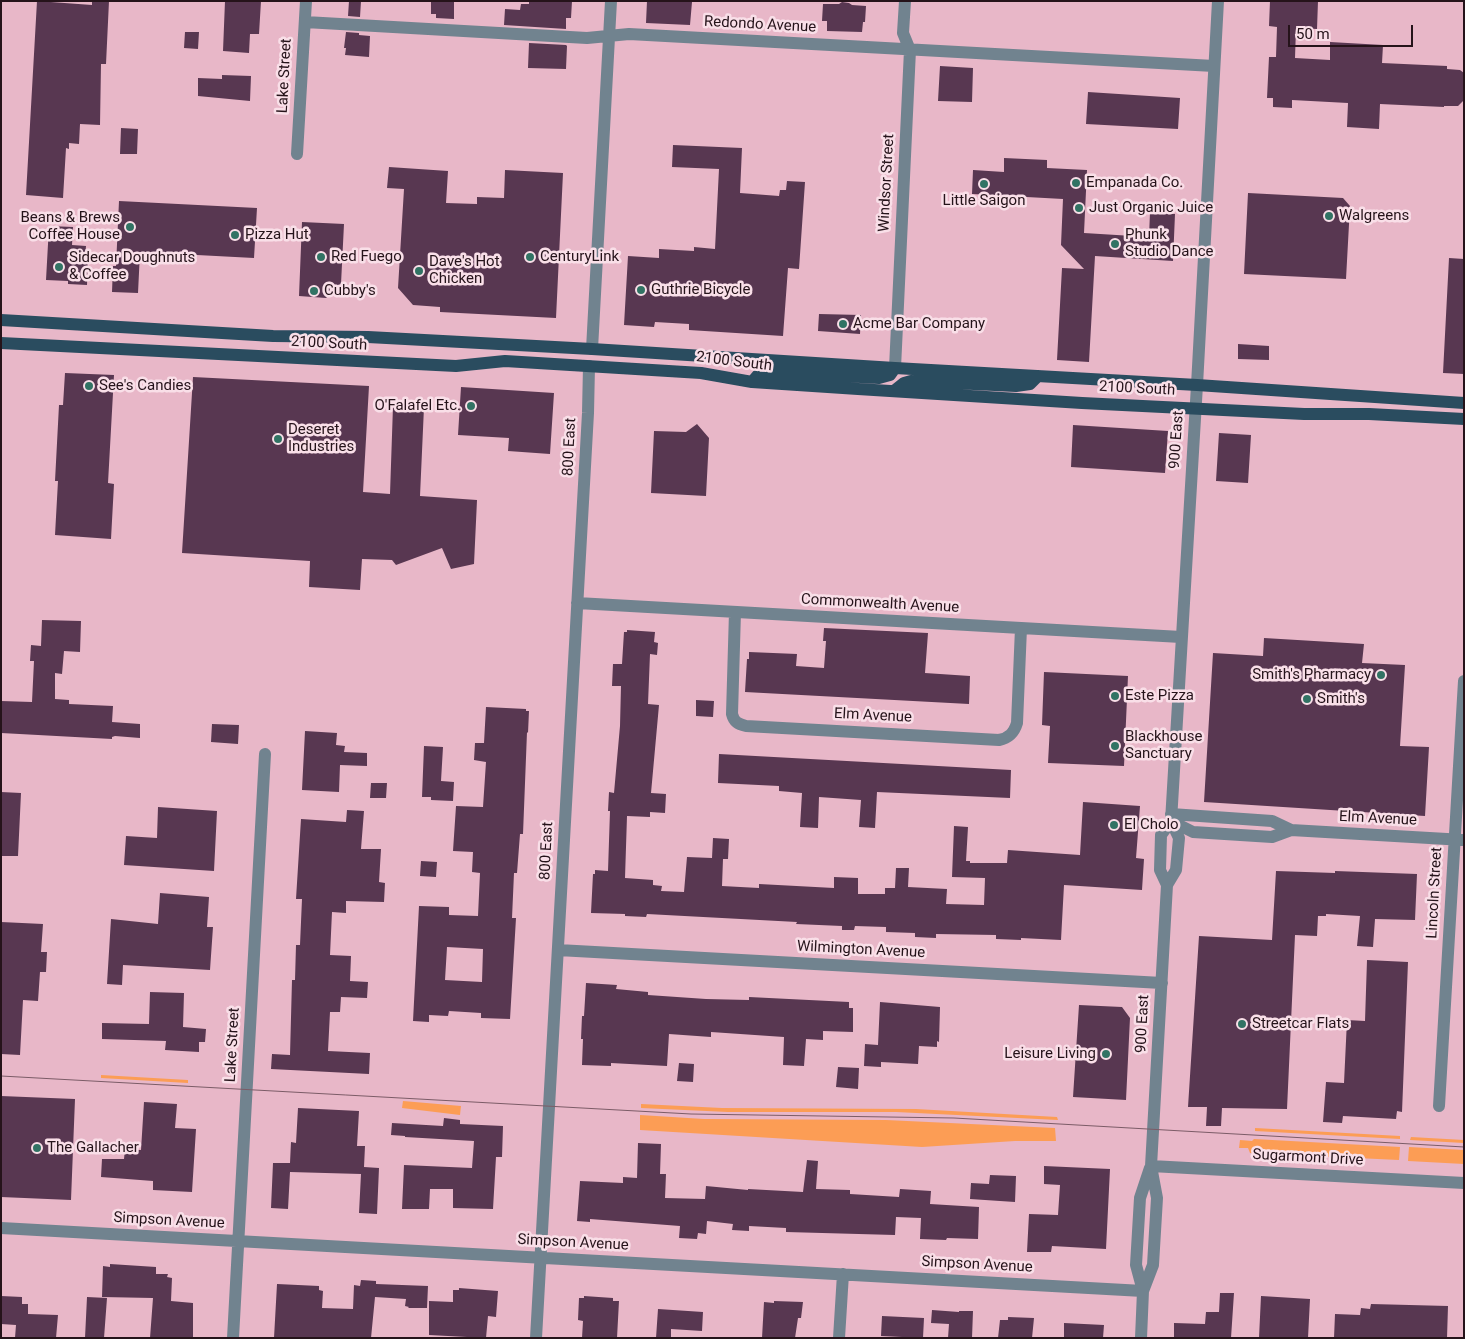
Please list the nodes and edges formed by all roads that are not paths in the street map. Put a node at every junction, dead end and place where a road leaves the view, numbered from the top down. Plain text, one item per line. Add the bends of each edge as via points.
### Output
1 (306, 1) edge
2 (611, 1) edge
3 (905, 1) edge
4 (1218, 1) edge
5 (305, 22) junction
6 (610, 36) junction
7 (910, 50) junction
8 (1214, 66) junction
9 (297, 154) dead end
10 (1, 320) edge
11 (1, 343) edge
12 (592, 350) junction
13 (588, 366) junction
14 (895, 368) junction
15 (1038, 376) junction
16 (752, 382) junction
17 (1197, 384) junction
18 (894, 392) junction
19 (1464, 403) edge
20 (1196, 408) junction
21 (1464, 420) edge
22 (577, 603) junction
23 (735, 612) junction
24 (1021, 628) junction
25 (1181, 637) junction
26 (1464, 681) edge
27 (265, 754) dead end
28 (1171, 818) junction
29 (1459, 840) edge
30 (558, 950) junction
31 (1162, 983) junction
32 (1439, 1106) dead end
33 (1151, 1166) junction
34 (1464, 1183) edge
35 (1, 1228) edge
36 (238, 1241) junction
37 (541, 1258) junction
38 (843, 1274) junction
39 (1143, 1291) junction
40 (232, 1338) edge
41 (536, 1338) edge
42 (839, 1338) edge
43 (1140, 1338) edge

1 - 5 street, Lake Street
2 - 6 street
3 - 7 street, Windsor Street via 903,33
4 - 8 street, 900 East
5 - 6 street, Redondo Avenue via 588,38
5 - 9 street, Lake Street
6 - 7 street, Redondo Avenue via 630,34
6 - 12 street
7 - 8 street, Redondo Avenue
7 - 14 street, Windsor Street
8 - 17 street, 900 East
10 - 12 main road, 2100 South
11 - 13 main road, 2100 South via 456,366 505,361
12 - 14 main road, 2100 South
13 - 16 main road, 2100 South via 701,373
13 - 22 street, 800 East
14 - 15 main road, 2100 South
14 - 16 main road via 888,376 876,378 768,372 758,375
15 - 17 main road, 2100 South
15 - 18 main road via 1030,384 1016,386 911,381
16 - 18 main road, 2100 South
17 - 19 main road, 2100 South
17 - 20 street, 900 East
18 - 20 main road, 2100 South
20 - 21 main road, 2100 South
20 - 25 street, 900 East
22 - 23 street, Commonwealth Avenue
22 - 30 street, 800 East
23 - 24 street, Commonwealth Avenue
23 - 24 street, Elm Avenue via 732,714 734,720 746,726 1006,739 1015,730 1016,723
24 - 25 street, Commonwealth Avenue
25 - 28 street, 900 East
26 - 29 street, Lincoln Street
27 - 36 street, Lake Street
28 - 29 street, Elm Avenue via 1272,821 1291,830
28 - 31 street, 900 East via 1179,838 1176,870 1167,885
29 - 32 street, Lincoln Street
30 - 31 street, Wilmington Avenue
30 - 37 street, 800 East
31 - 33 street, 900 East
33 - 34 street, Sugarmont Drive
33 - 39 street, 900 East via 1140,1198 1136,1265
35 - 36 street, Simpson Avenue
36 - 37 street, Simpson Avenue
36 - 40 street, Lake Street
37 - 38 street, Simpson Avenue
37 - 41 street, 800 East
38 - 39 street, Simpson Avenue
38 - 42 street
39 - 43 street, 900 East

